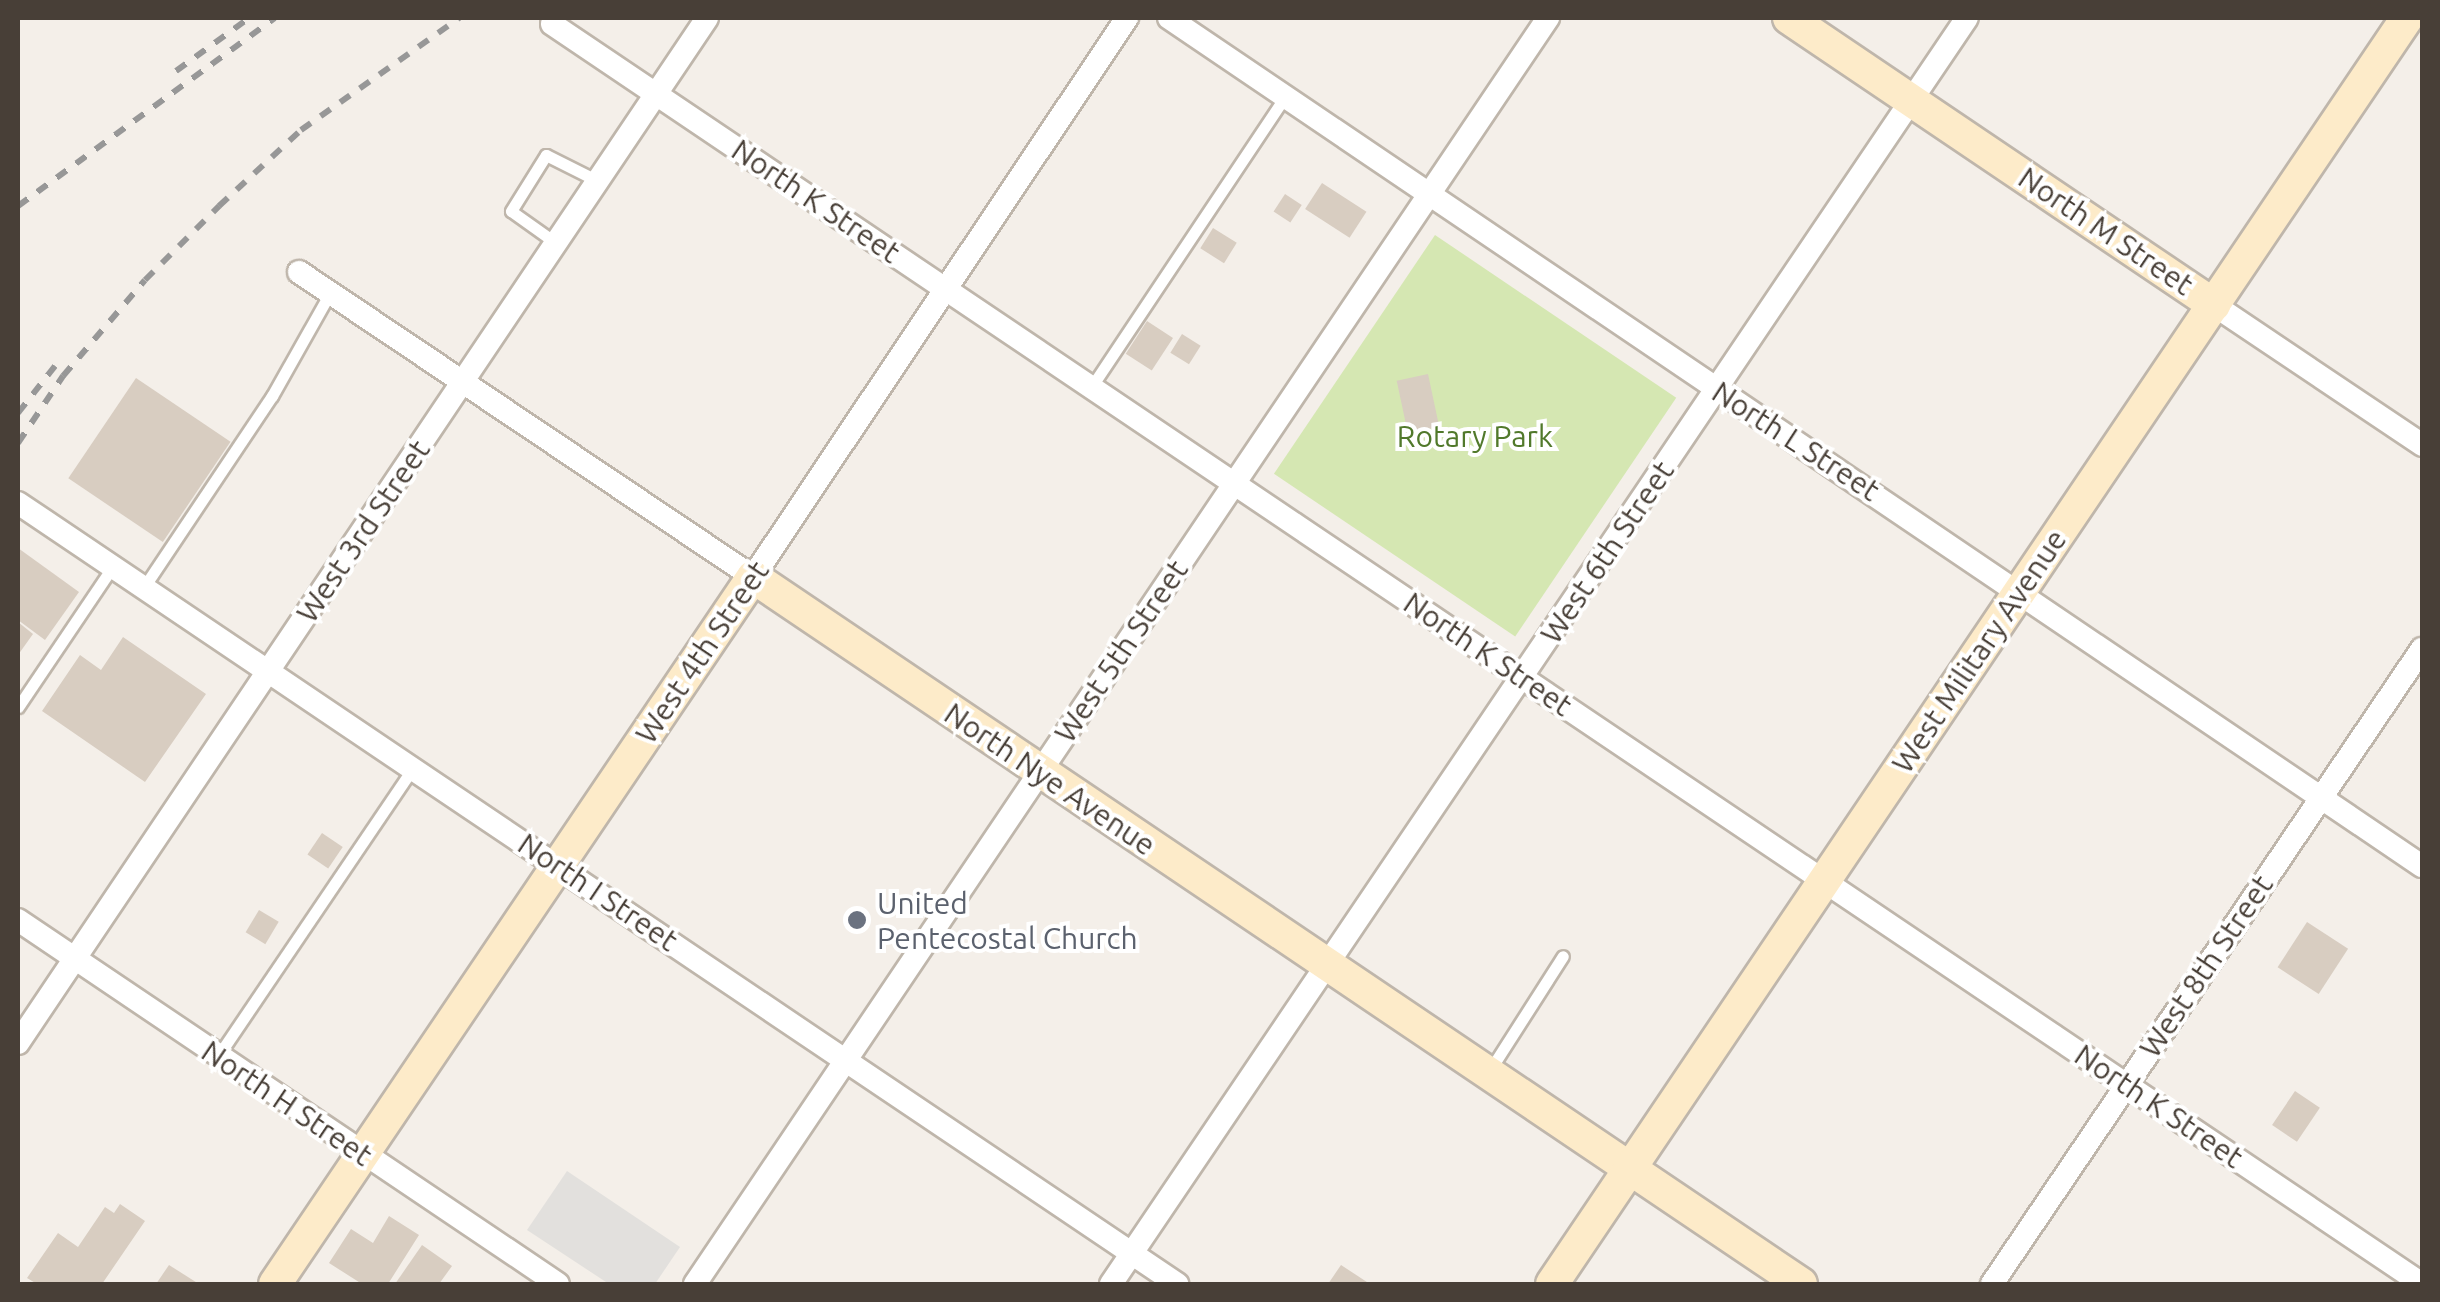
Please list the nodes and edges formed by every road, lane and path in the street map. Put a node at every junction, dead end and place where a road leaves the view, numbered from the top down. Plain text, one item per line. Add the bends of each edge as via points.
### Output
1 (707, 18) edge
2 (1127, 18) edge
3 (1169, 18) edge
4 (1548, 18) edge
5 (1789, 18) edge
6 (1968, 18) edge
7 (2407, 18) edge
8 (552, 24) dead end
9 (656, 93) junction
10 (1285, 97) junction
11 (1912, 100) junction
12 (598, 181) junction
13 (1429, 195) junction
14 (556, 243) junction
15 (299, 272) dead end
16 (946, 288) junction
17 (330, 293) junction
18 (2214, 305) junction
19 (463, 382) junction
20 (1092, 386) junction
21 (1717, 389) junction
22 (2422, 445) edge
23 (1236, 482) junction
24 (18, 503) edge
25 (113, 566) junction
26 (753, 577) junction
27 (144, 587) junction
28 (2021, 590) junction
29 (2422, 649) edge
30 (269, 670) junction
31 (1522, 677) junction
32 (18, 707) edge
33 (413, 768) junction
34 (1039, 772) junction
35 (2321, 796) junction
36 (559, 866) junction
37 (2422, 866) edge
38 (1823, 881) junction
39 (18, 920) edge
40 (1563, 956) dead end
41 (74, 958) junction
42 (1326, 965) junction
43 (18, 1044) edge
44 (218, 1056) junction
45 (845, 1059) junction
46 (1488, 1074) junction
47 (2128, 1084) junction
48 (364, 1154) junction
49 (1629, 1168) junction
50 (1132, 1254) junction
51 (2419, 1281) edge
52 (274, 1284) edge
53 (558, 1284) edge
54 (695, 1284) edge
55 (1111, 1284) edge
56 (1178, 1284) edge
57 (1552, 1284) edge
58 (1802, 1284) edge
59 (1992, 1284) edge

1 - 9 street, West 3rd Street
2 - 16 street, West 4th Street
3 - 10 street, North L Street
4 - 13 street, West 5th Street
5 - 11 street, North M Street
6 - 11 street, West 6th Street
7 - 18 street, West Military Avenue
8 - 9 street, North K Street
9 - 12 street, West 3rd Street
9 - 16 street, North K Street
10 - 13 street, North L Street
10 - 20 lane
11 - 18 street, North M Street
11 - 21 street, West 6th Street
12 - 14 street, West 3rd Street
12 - 14 lane via 546,155 512,211
13 - 21 street, North L Street
13 - 23 street, West 5th Street
14 - 19 street, West 3rd Street
15 - 17 street, North Nye Avenue
16 - 20 street, North K Street
16 - 26 street, West 4th Street
17 - 19 street, North Nye Avenue
17 - 27 lane via 272,396
18 - 22 street, North M Street
18 - 28 street, West Military Avenue
19 - 26 street, North Nye Avenue
19 - 30 street, West 3rd Street
20 - 23 street, North K Street
21 - 28 street, North L Street
21 - 31 street, West 6th Street
23 - 31 street, North K Street
23 - 34 street, West 5th Street
24 - 25 street, North I Street
25 - 27 street, North I Street
25 - 32 lane
26 - 34 street, North Nye Avenue
26 - 36 street, West 4th Street
27 - 30 street, North I Street
28 - 35 street, North L Street
28 - 38 street, West Military Avenue
29 - 35 street, West 8th Street
30 - 33 street, North I Street
30 - 41 street, West 3rd Street
31 - 38 street, North K Street
31 - 42 street, West 6th Street
33 - 36 street, North I Street
33 - 44 lane
34 - 42 street, North Nye Avenue
34 - 45 street, West 5th Street
35 - 37 street, North L Street
35 - 47 street, West 8th Street
36 - 45 street, North I Street
36 - 48 street, West 4th Street
38 - 47 street, North K Street
38 - 49 street, West Military Avenue
39 - 41 street, North H Street
40 - 46 lane
41 - 43 street, West 3rd Street
41 - 44 street, North H Street
42 - 46 street, North Nye Avenue
42 - 50 street, West 6th Street
44 - 48 street, North H Street
45 - 50 street, North I Street
45 - 54 street, West 5th Street
46 - 49 street, North Nye Avenue
47 - 51 street, North K Street
47 - 59 street, West 8th Street
48 - 52 street, West 4th Street
48 - 53 street, North H Street
49 - 57 street, West Military Avenue
49 - 58 street, North Nye Avenue
50 - 55 street, West 6th Street
50 - 56 street, North I Street

